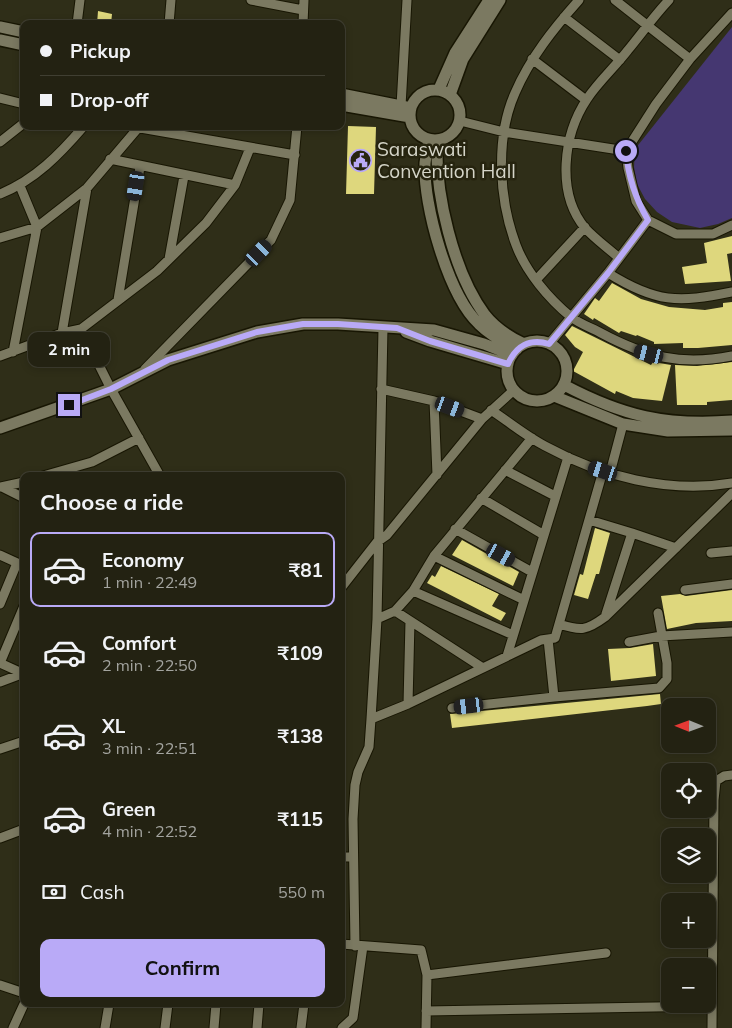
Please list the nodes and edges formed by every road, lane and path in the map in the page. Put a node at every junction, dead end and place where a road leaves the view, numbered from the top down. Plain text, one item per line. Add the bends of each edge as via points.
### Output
1 (80, 0) edge
2 (171, 0) edge
3 (251, 0) edge
4 (304, 0) edge
5 (408, 0) edge
6 (489, 0) edge
7 (500, 0) edge
8 (579, 0) edge
9 (615, 0) edge
10 (669, 0) edge
11 (303, 10) junction
12 (732, 13) edge
13 (564, 17) junction
14 (78, 20) edge
15 (169, 20) edge
16 (303, 20) edge
17 (647, 24) junction
18 (0, 27) edge
19 (20, 31) edge
20 (0, 40) edge
21 (20, 45) edge
22 (532, 58) junction
23 (690, 59) junction
24 (620, 60) junction
25 (439, 89) junction
26 (450, 94) junction
27 (345, 95) edge
28 (0, 98) edge
29 (586, 100) junction
30 (20, 103) edge
31 (345, 105) edge
32 (407, 110) junction
33 (460, 121) junction
34 (20, 126) edge
35 (81, 130) edge
36 (131, 130) edge
37 (160, 130) edge
38 (297, 130) edge
39 (504, 132) junction
40 (433, 140) junction
41 (0, 142) edge
42 (567, 142) junction
43 (250, 148) junction
44 (626, 151) junction
45 (295, 155) junction
46 (110, 159) junction
47 (140, 167) junction
48 (184, 176) junction
49 (235, 185) junction
50 (20, 186) junction
51 (87, 188) junction
52 (0, 194) edge
53 (648, 220) junction
54 (732, 225) edge
55 (37, 227) junction
56 (585, 227) junction
57 (0, 238) edge
58 (620, 258) junction
59 (169, 259) junction
60 (608, 273) junction
61 (536, 280) junction
62 (732, 292) edge
63 (118, 300) junction
64 (572, 317) junction
65 (383, 328) junction
66 (81, 329) junction
67 (62, 333) junction
68 (549, 344) junction
69 (13, 352) junction
70 (516, 353) junction
71 (0, 356) edge
72 (732, 356) edge
73 (143, 371) junction
74 (564, 385) junction
75 (111, 389) junction
76 (381, 389) junction
77 (514, 390) junction
78 (554, 396) junction
79 (434, 401) junction
80 (491, 410) junction
81 (482, 418) junction
82 (732, 421) edge
83 (623, 424) junction
84 (0, 428) edge
85 (732, 430) edge
86 (139, 438) junction
87 (532, 438) junction
88 (568, 457) junction
89 (505, 470) junction
90 (67, 472) edge
91 (158, 472) edge
92 (607, 472) junction
93 (437, 475) junction
94 (20, 483) edge
95 (1, 487) edge
96 (731, 488) edge
97 (20, 496) edge
98 (555, 496) junction
99 (481, 498) junction
100 (589, 520) junction
101 (455, 529) junction
102 (632, 533) junction
103 (544, 534) junction
104 (377, 542) junction
105 (676, 548) junction
106 (732, 551) edge
107 (711, 553) dead end
108 (0, 555) edge
109 (434, 556) junction
110 (20, 564) edge
111 (532, 572) junction
112 (345, 583) edge
113 (732, 584) edge
114 (685, 590) dead end
115 (413, 591) junction
116 (522, 600) junction
117 (0, 604) edge
118 (395, 611) junction
119 (658, 613) dead end
120 (605, 617) junction
121 (377, 619) junction
122 (410, 621) junction
123 (558, 624) junction
124 (20, 626) edge
125 (732, 632) edge
126 (513, 635) junction
127 (661, 636) junction
128 (548, 639) junction
129 (629, 642) dead end
130 (507, 656) junction
131 (0, 663) edge
132 (483, 668) junction
133 (20, 672) edge
134 (20, 674) edge
135 (0, 682) edge
136 (554, 696) junction
137 (408, 704) junction
138 (452, 708) dead end
139 (372, 719) junction
140 (20, 742) edge
141 (0, 750) edge
142 (732, 775) edge
143 (20, 830) edge
144 (0, 838) edge
145 (345, 857) edge
146 (353, 857) junction
147 (345, 944) edge
148 (359, 946) junction
149 (606, 953) dead end
150 (712, 958) edge
151 (427, 975) junction
152 (0, 985) edge
153 (20, 992) edge
154 (23, 1007) edge
155 (108, 1007) edge
156 (168, 1007) edge
157 (216, 1007) edge
158 (259, 1007) edge
159 (304, 1007) edge
160 (661, 1007) edge
161 (426, 1011) junction
162 (712, 1013) edge
163 (13, 1028) edge
164 (105, 1028) edge
165 (165, 1028) edge
166 (214, 1028) edge
167 (257, 1028) edge
168 (301, 1028) edge
169 (342, 1028) edge
170 (426, 1028) edge
171 (712, 1028) edge

1 - 14 street
2 - 15 street
3 - 11 street
4 - 11 street
5 - 32 street
6 - 25 street via 455,53
7 - 26 street via 464,59
8 - 13 street
9 - 17 street
10 - 17 street
11 - 16 street
12 - 23 street
13 - 22 street
13 - 24 street
17 - 23 street
17 - 24 street
18 - 19 street
20 - 21 street
22 - 29 street
22 - 39 street via 514,95
23 - 44 street
24 - 29 street
25 - 26 street
25 - 32 street via 420,95
26 - 33 street via 459,106
27 - 32 street
28 - 30 street
29 - 42 street
31 - 32 street
32 - 40 street via 416,132
33 - 39 street
33 - 40 street via 452,135
34 - 41 street
35 - 50 street via 60,155
36 - 46 street
37 - 43 street
38 - 45 street
39 - 42 street
39 - 61 street via 505,206 517,246
40 - 70 street via 425,163 426,187 440,249 450,276 464,306 478,324
42 - 44 street
42 - 56 street via 566,172 571,200
43 - 45 street
43 - 49 street
44 - 53 street via 636,201
45 - 73 street via 290,200 271,240
46 - 47 street
46 - 51 street
47 - 48 street
47 - 63 street
48 - 49 street
48 - 59 street
49 - 59 street via 206,223
50 - 52 street
50 - 55 street
51 - 55 street
51 - 67 street
53 - 54 street via 676,234 713,234
53 - 58 street
55 - 57 street
55 - 69 street
56 - 58 street
56 - 61 street
58 - 60 street
59 - 63 street
60 - 62 street via 637,291 672,300
60 - 64 street
61 - 64 street
63 - 66 street
64 - 68 street
64 - 72 street via 633,350 656,356 707,361
65 - 70 street via 434,330
65 - 73 street via 338,324 257,332
65 - 76 street
66 - 67 street
66 - 75 street
67 - 69 street
68 - 70 street via 532,342
68 - 74 street via 563,357 566,366
69 - 71 street
70 - 77 street via 508,373
73 - 75 street
74 - 78 street
74 - 82 street via 624,413 670,422
75 - 84 street
75 - 86 street
76 - 79 street
76 - 104 street
77 - 78 street via 537,401
77 - 80 street
78 - 83 street
79 - 81 street
79 - 93 street
80 - 81 street
80 - 87 street
81 - 93 street
83 - 85 street via 668,432
83 - 92 street
86 - 90 street
86 - 91 street
87 - 88 street
87 - 89 street
88 - 92 street
88 - 98 street
89 - 98 street
89 - 99 street
92 - 96 street via 677,486
92 - 100 street
93 - 104 street via 387,535
94 - 95 street
95 - 97 street
96 - 105 street
98 - 103 street
99 - 101 street
99 - 103 street
100 - 102 street
100 - 123 street
101 - 109 street
101 - 111 street
102 - 105 street
102 - 120 street
103 - 111 street
104 - 112 street
104 - 121 street
105 - 120 street
106 - 107 street
108 - 110 street
109 - 115 street
109 - 116 street
110 - 117 street
111 - 116 street
113 - 114 street
115 - 118 street
115 - 126 street
116 - 126 street
118 - 121 street
118 - 122 street
119 - 127 street
120 - 123 street via 591,627 578,630
121 - 139 street
122 - 132 street
122 - 137 street
123 - 128 street via 554,638
124 - 131 street
125 - 127 street
126 - 130 street
127 - 129 street
127 - 136 street via 667,679 659,688
128 - 130 street
128 - 136 street
130 - 132 street
131 - 133 street
132 - 137 street
134 - 135 street
136 - 138 street
137 - 139 street
139 - 146 street via 369,747 355,785
140 - 141 street
142 - 150 street via 716,781
143 - 144 street
145 - 146 street
146 - 148 street
147 - 148 street
148 - 151 street via 421,950
148 - 169 street via 352,1018
149 - 151 street
151 - 161 street
152 - 153 street
154 - 163 street
155 - 164 street
156 - 165 street
157 - 166 street
158 - 167 street
159 - 168 street
160 - 161 street
161 - 170 street
162 - 171 street

